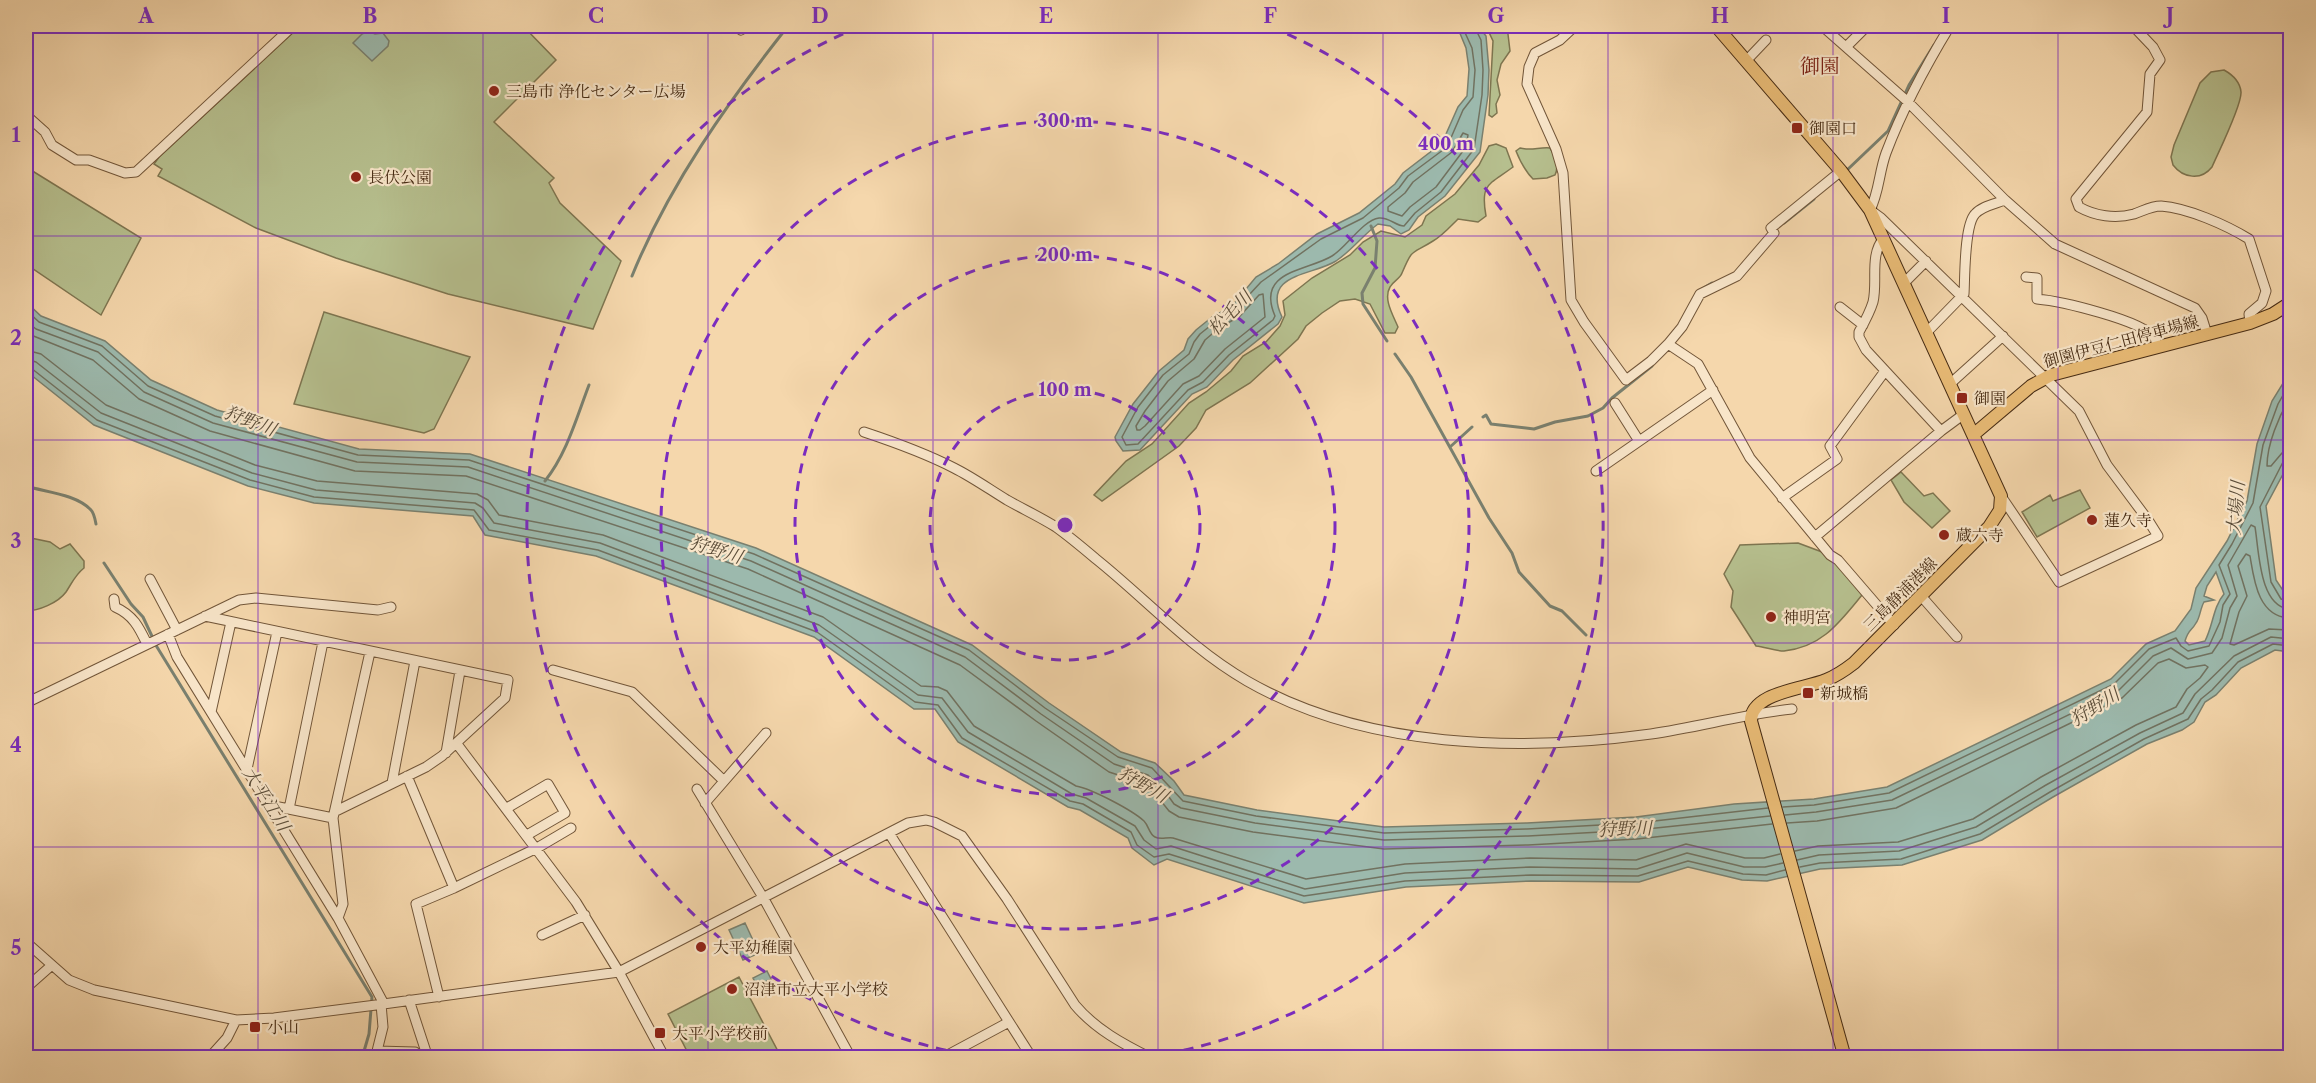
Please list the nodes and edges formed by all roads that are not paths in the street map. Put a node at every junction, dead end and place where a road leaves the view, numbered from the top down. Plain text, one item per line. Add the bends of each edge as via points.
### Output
1 (293, 26) edge
2 (1575, 26) edge
3 (1716, 26) edge
4 (1822, 26) edge
5 (1867, 26) edge
6 (1950, 26) edge
7 (2133, 26) edge
8 (1766, 40) dead end
9 (1846, 47) junction
10 (1746, 61) junction
11 (1907, 101) junction
12 (26, 115) edge
13 (1840, 171) junction
14 (2005, 200) junction
15 (1870, 210) junction
16 (1884, 238) junction
17 (1926, 261) junction
18 (2026, 278) dead end
19 (1905, 282) junction
20 (1963, 297) junction
21 (2290, 303) edge
22 (1840, 307) dead end
23 (2250, 323) junction
24 (1863, 325) junction
25 (1927, 332) junction
26 (2207, 334) junction
27 (2003, 336) junction
28 (1668, 344) junction
29 (2158, 347) junction
30 (1885, 371) junction
31 (2044, 378) junction
32 (1951, 383) junction
33 (1713, 390) junction
34 (1615, 402) dead end
35 (1964, 414) junction
36 (1941, 431) junction
37 (864, 432) dead end
38 (1973, 435) junction
39 (1639, 441) junction
40 (1596, 471) dead end
41 (2001, 496) junction
42 (1782, 498) junction
43 (1815, 537) junction
44 (150, 579) dead end
45 (1922, 597) junction
46 (114, 599) dead end
47 (391, 607) dead end
48 (205, 616) junction
49 (231, 622) junction
50 (1894, 625) junction
51 (177, 630) junction
52 (277, 632) junction
53 (164, 637) junction
54 (1957, 637) dead end
55 (323, 642) junction
56 (148, 644) junction
57 (370, 652) junction
58 (416, 661) junction
59 (553, 670) dead end
60 (460, 671) junction
61 (26, 703) edge
62 (1792, 709) dead end
63 (211, 712) junction
64 (1751, 717) junction
65 (766, 733) dead end
66 (457, 744) junction
67 (446, 753) junction
68 (247, 769) junction
69 (407, 776) junction
70 (724, 781) junction
71 (392, 783) junction
72 (697, 789) dead end
73 (705, 803) junction
74 (269, 805) junction
75 (507, 808) junction
76 (289, 809) junction
77 (335, 815) junction
78 (571, 828) dead end
79 (889, 833) junction
80 (527, 835) junction
81 (537, 848) junction
82 (454, 888) junction
83 (764, 899) junction
84 (585, 915) junction
85 (338, 918) junction
86 (542, 935) dead end
87 (26, 942) edge
88 (52, 965) junction
89 (619, 972) junction
90 (26, 988) edge
91 (439, 997) junction
92 (409, 1000) junction
93 (380, 1005) junction
94 (236, 1020) junction
95 (1009, 1022) junction
96 (1144, 1056) edge
97 (209, 1058) edge
98 (422, 1058) edge
99 (428, 1058) edge
100 (664, 1058) edge
101 (851, 1058) edge
102 (942, 1058) edge
103 (1032, 1058) edge
104 (1845, 1058) edge

1 - 12 street via 136,172 125,173 89,160 76,160 52,145 45,132
2 - 28 street via 1560,40 1534,53 1526,78 1563,173 1571,300 1626,380
3 - 10 main road
4 - 9 street
5 - 9 street
6 - 11 street
7 - 23 street via 2160,60 2150,74 2146,112 2076,199 2079,207 2105,216 2161,206 2211,219 2249,239 2266,291 2262,303 2249,314
8 - 10 street
9 - 11 street
10 - 13 main road
11 - 14 street
11 - 15 street via 1885,155
13 - 15 main road
13 - 28 street via 1771,228 1774,233 1737,276 1700,294
14 - 20 street via 1980,210 1972,218
14 - 26 street via 2055,244 2195,308
15 - 16 main road
15 - 17 street
16 - 19 main road
16 - 24 street via 1877,252 1873,301
17 - 19 street
17 - 20 street
18 - 29 street via 2037,278 2037,299 2119,318 2153,336
19 - 25 main road
20 - 25 street
20 - 27 street
21 - 23 main road, 御園伊豆仁田停車場線
22 - 24 street
23 - 26 main road, 御園伊豆仁田停車場線
24 - 30 street via 1859,332 1862,343
25 - 32 main road
26 - 29 main road, 御園伊豆仁田停車場線
27 - 31 street
27 - 32 street
28 - 33 street via 1698,364
29 - 31 main road, 御園伊豆仁田停車場線
30 - 36 street
30 - 42 street via 1830,446 1837,459
31 - 38 main road, 御園伊豆仁田停車場線
31 - 41 street via 2079,411 2107,465 2158,536 2059,582
32 - 35 main road
33 - 39 street
33 - 42 street via 1750,458
34 - 39 street
35 - 36 street
35 - 38 main road
36 - 43 street
37 - 64 street via 955,468 1056,527 1200,648 1247,681 1345,722 1421,736 1503,742 1599,739
38 - 41 main road
39 - 40 street
41 - 45 main road, 三島静浦港線 via 2000,510 1989,527
42 - 43 street
43 - 50 street
44 - 51 street
45 - 50 main road, 三島静浦港線
45 - 54 street
46 - 56 street via 115,607 127,612
47 - 48 street via 378,610 249,598
48 - 49 street
48 - 51 street
49 - 52 street
49 - 63 street
50 - 64 main road, 三島静浦港線 via 1839,674 1767,698
51 - 53 street
52 - 55 street
52 - 68 street
53 - 56 street
53 - 63 street
55 - 57 street
55 - 76 street
56 - 61 street
57 - 58 street
57 - 77 street
58 - 60 street
58 - 71 street
59 - 70 street via 632,692
60 - 66 street via 508,680 505,698
60 - 67 street
62 - 64 street
63 - 68 street
64 - 104 main road
65 - 70 street
66 - 67 street
66 - 75 street
67 - 69 street
68 - 74 street
69 - 71 street
69 - 82 street
70 - 73 street
71 - 77 street
72 - 73 street
73 - 83 street
74 - 76 street
74 - 85 street
75 - 80 street
75 - 80 street via 548,784 565,813
76 - 77 street
77 - 85 street via 343,904
78 - 81 street
79 - 83 street
79 - 95 street
79 - 96 street via 908,823 926,820 962,836 1075,1005 1101,1029
80 - 81 street
81 - 82 street
81 - 84 street
82 - 91 street via 416,904
83 - 89 street
83 - 101 street
84 - 86 street
84 - 89 street
85 - 93 street via 379,992
87 - 88 street
88 - 90 street
88 - 94 street via 69,980 94,990
89 - 91 street
89 - 100 street
91 - 92 street
92 - 93 street
92 - 99 street
93 - 94 street
93 - 98 street via 383,1027 377,1051 415,1052
94 - 97 street via 227,1038
95 - 102 street
95 - 103 street

